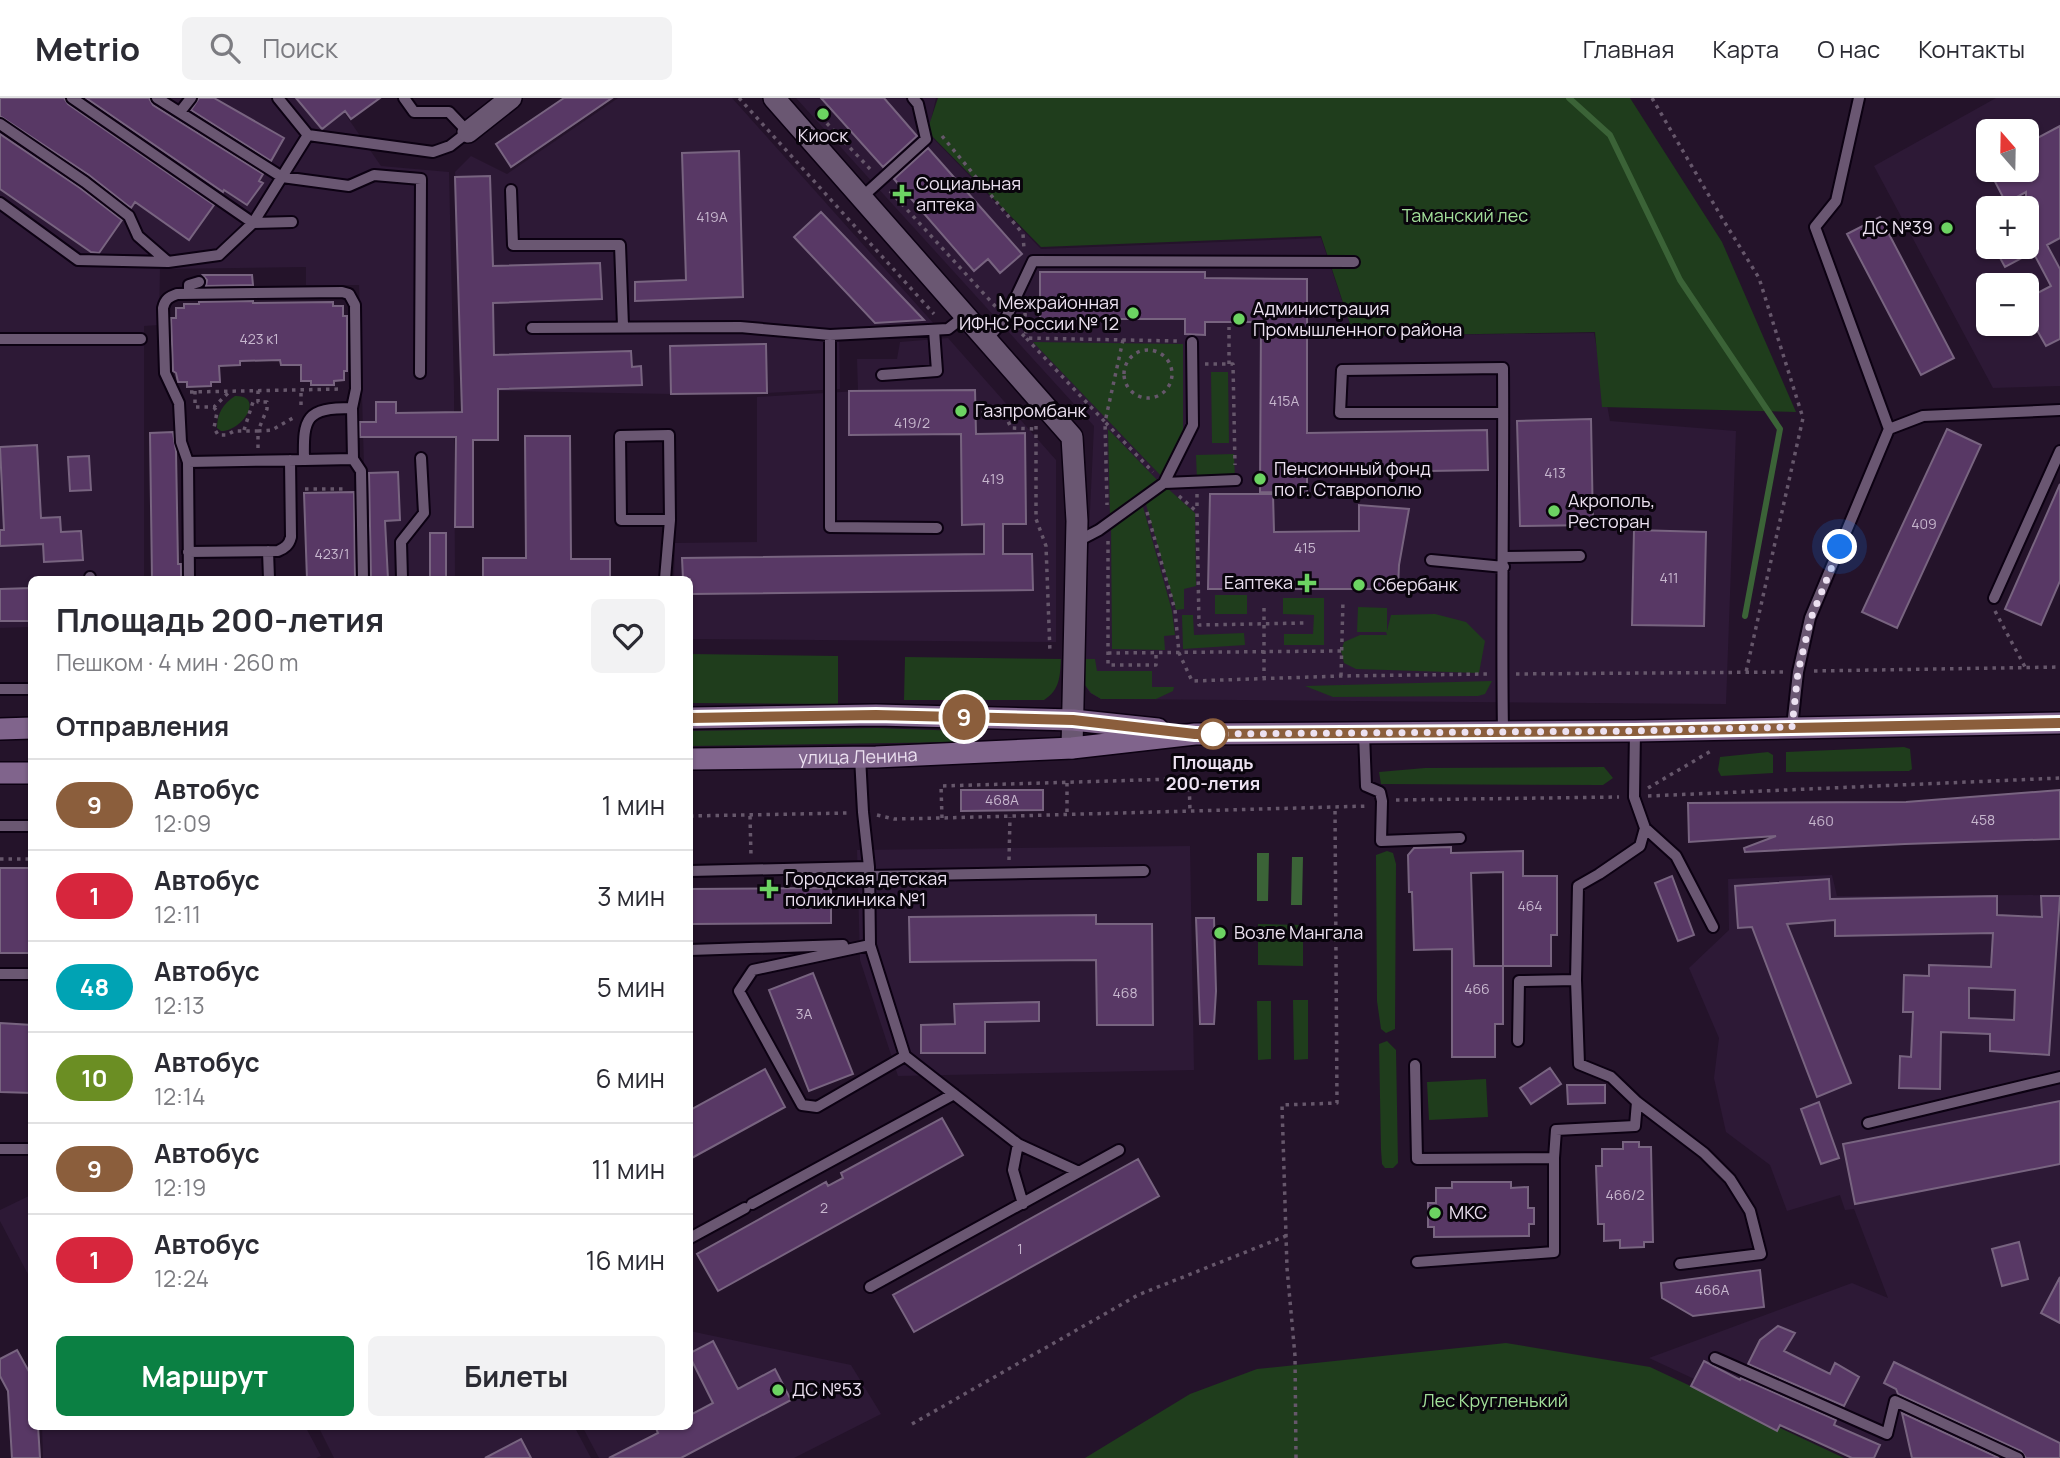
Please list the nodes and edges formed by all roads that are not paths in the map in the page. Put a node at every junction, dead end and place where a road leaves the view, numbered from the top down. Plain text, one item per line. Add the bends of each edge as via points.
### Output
1 (72, 98) edge
2 (157, 98) edge
3 (191, 98) edge
4 (278, 98) edge
5 (404, 98) edge
6 (511, 98) edge
7 (912, 98) edge
8 (1859, 98) edge
9 (783, 101) edge
10 (180, 112) junction
11 (0, 124) edge
12 (468, 132) junction
13 (308, 135) junction
14 (282, 177) junction
15 (511, 190) dead end
16 (861, 198) junction
17 (0, 203) edge
18 (292, 222) dead end
19 (253, 223) junction
20 (1354, 261) dead end
21 (169, 262) junction
22 (199, 282) dead end
23 (189, 294) junction
24 (967, 315) junction
25 (622, 326) junction
26 (532, 328) dead end
27 (934, 330) junction
28 (830, 335) junction
29 (0, 339) edge
30 (141, 339) dead end
31 (987, 339) junction
32 (1192, 342) road end
33 (420, 373) dead end
34 (882, 375) dead end
35 (352, 408) junction
36 (2060, 410) edge
37 (1503, 413) junction
38 (1889, 429) junction
39 (2060, 451) edge
40 (421, 458) dead end
41 (290, 460) junction
42 (304, 460) junction
43 (353, 460) junction
44 (188, 461) junction
45 (1236, 480) road end
46 (1164, 483) junction
47 (290, 495) junction
48 (304, 499) dead end
49 (670, 520) junction
50 (937, 528) dead end
51 (1076, 542) junction
52 (268, 551) junction
53 (188, 552) junction
54 (1580, 556) dead end
55 (1432, 560) dead end
56 (1504, 562) junction
57 (189, 576) edge
58 (269, 576) edge
59 (363, 576) edge
60 (402, 576) edge
61 (666, 576) edge
62 (1994, 598) road end
63 (0, 689) edge
64 (28, 689) edge
65 (693, 718) edge
66 (1073, 720) junction
67 (2060, 723) edge
68 (1792, 727) junction
69 (28, 728) edge
70 (0, 729) edge
71 (1635, 731) junction
72 (1503, 732) junction
73 (1364, 733) junction
74 (1195, 734) junction
75 (1072, 748) junction
76 (860, 757) junction
77 (693, 759) edge
78 (0, 773) edge
79 (28, 773) edge
80 (28, 825) edge
81 (0, 826) edge
82 (1645, 828) junction
83 (1460, 838) dead end
84 (693, 871) edge
85 (1144, 871) dead end
86 (869, 872) junction
87 (1713, 927) dead end
88 (870, 945) junction
89 (693, 950) edge
90 (0, 974) edge
91 (28, 974) edge
92 (1576, 980) junction
93 (1518, 1041) dead end
94 (905, 1056) junction
95 (1415, 1065) dead end
96 (2060, 1077) edge
97 (954, 1094) junction
98 (1637, 1102) junction
99 (1868, 1123) dead end
100 (1018, 1144) junction
101 (0, 1149) edge
102 (28, 1149) edge
103 (1119, 1150) dead end
104 (1554, 1158) junction
105 (1079, 1172) junction
106 (1023, 1204) junction
107 (693, 1236) edge
108 (1417, 1262) dead end
109 (1680, 1264) dead end
110 (870, 1287) dead end
111 (1715, 1358) dead end
112 (2018, 1458) edge

1 - 19 lane
2 - 10 lane
3 - 10 lane
4 - 13 lane
5 - 12 lane via 414,112 449,112
6 - 12 street
7 - 16 lane via 918,104 926,139
8 - 38 lane via 1836,201 1815,227
9 - 16 street
10 - 14 lane
11 - 21 lane via 129,216 138,236
12 - 13 lane via 433,152
13 - 14 lane
14 - 19 lane
14 - 33 lane via 349,186 374,175 421,179
15 - 25 lane via 513,245 620,245
16 - 24 street
17 - 21 lane via 78,260
18 - 19 lane
19 - 21 lane via 219,255
20 - 31 lane via 1034,261 1006,318
22 - 23 lane via 189,285
23 - 35 lane via 349,294 355,305
23 - 44 lane via 169,296 163,308 165,373 179,403 181,442
24 - 27 lane via 948,329
24 - 31 street
25 - 26 lane
25 - 28 lane via 740,327
27 - 28 lane
27 - 34 lane via 937,371
28 - 50 lane via 830,527
29 - 30 lane
31 - 51 street via 1072,437
32 - 46 lane via 1193,425
35 - 42 lane via 322,410 309,419 303,435
35 - 43 lane
36 - 38 lane via 1923,416
37 - 37 lane via 1340,413 1342,370 1503,368
37 - 56 lane
38 - 68 lane via 1811,618 1798,672
39 - 62 lane
40 - 60 lane via 424,513 401,542
41 - 42 lane
41 - 44 lane
41 - 47 lane
42 - 43 lane
43 - 59 lane via 361,471
44 - 53 lane
45 - 46 lane
46 - 51 lane
47 - 48 lane
47 - 52 lane via 289,543 278,551
49 - 49 lane via 669,435 620,436 621,520
49 - 61 lane
51 - 66 street
52 - 53 lane
52 - 58 lane
53 - 57 lane
54 - 56 lane
55 - 56 lane
56 - 72 lane
63 - 64 lane
65 - 66 main road, улица Ленина via 876,715
66 - 74 main road, улица Ленина
66 - 75 street
67 - 68 main road, улица Ленина
68 - 71 main road, улица Ленина
69 - 70 main road
71 - 72 main road, улица Ленина
71 - 82 lane via 1634,797
72 - 73 main road, улица Ленина
73 - 74 main road, улица Ленина
73 - 83 lane via 1366,786 1380,792 1382,800 1381,841
74 - 75 main road, улица Ленина
75 - 76 main road, улица Ленина
76 - 77 main road, улица Ленина
76 - 86 lane
78 - 79 main road
80 - 81 lane
82 - 87 lane via 1676,856
82 - 92 lane via 1640,846 1578,886
84 - 86 lane
85 - 86 lane
86 - 88 lane
88 - 89 lane
88 - 94 lane
88 - 94 lane via 753,970 739,991 802,1105 817,1107
90 - 91 lane
92 - 93 lane via 1518,981
92 - 98 lane via 1579,1064 1611,1077
94 - 97 lane
95 - 104 lane via 1417,1159
96 - 99 lane
97 - 100 lane
97 - 107 lane
98 - 104 lane via 1635,1126 1556,1130
98 - 109 lane via 1730,1179 1750,1211 1761,1254
100 - 105 lane
100 - 106 lane via 1013,1170
101 - 102 lane
103 - 105 lane
104 - 108 lane via 1554,1252
105 - 106 lane
106 - 110 lane
111 - 112 lane via 1887,1434 1895,1401

